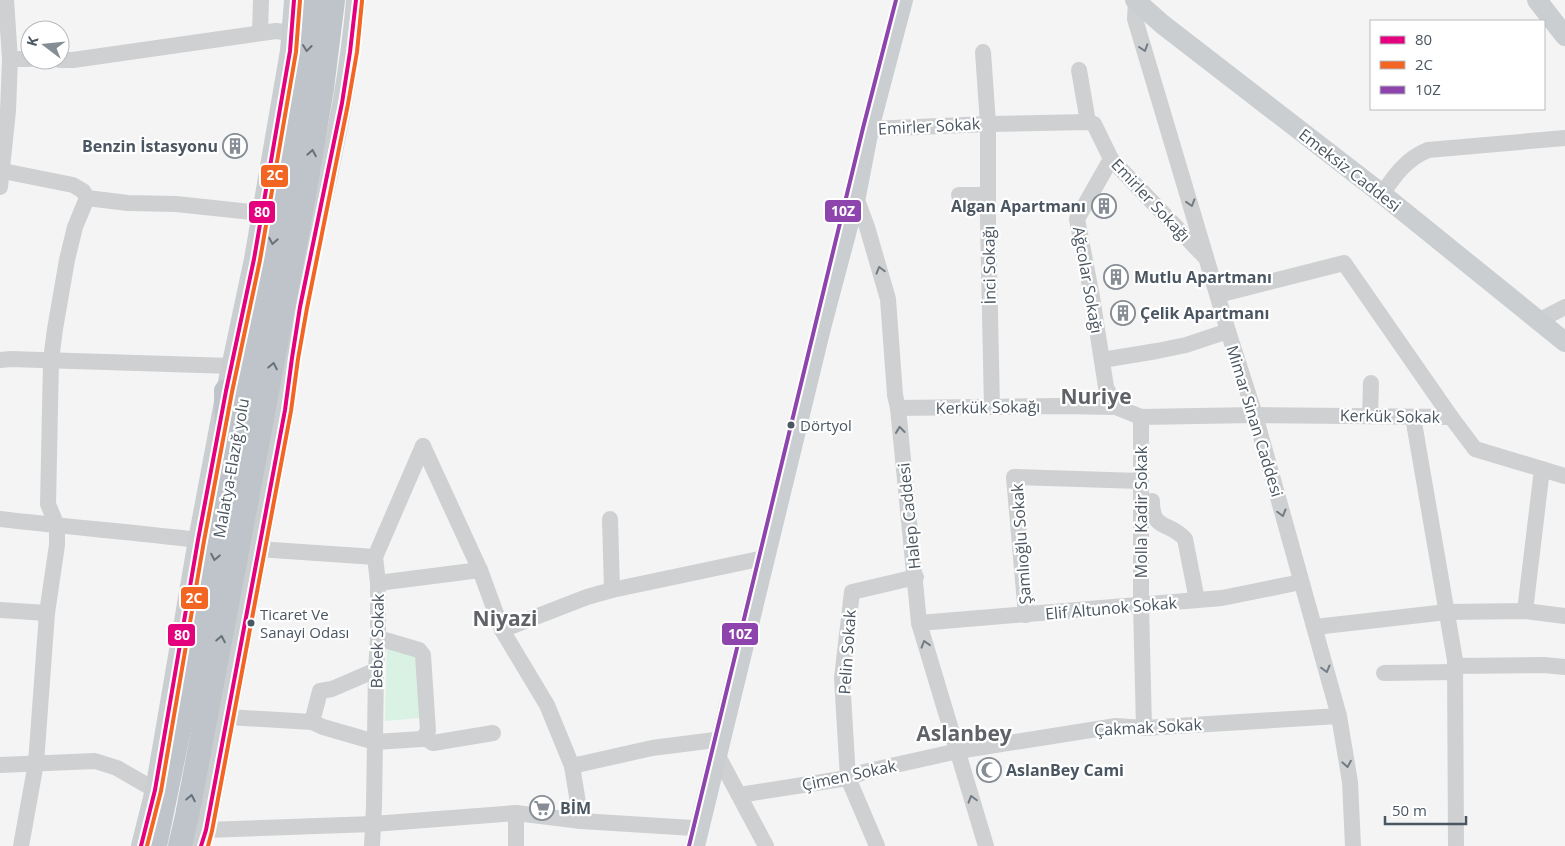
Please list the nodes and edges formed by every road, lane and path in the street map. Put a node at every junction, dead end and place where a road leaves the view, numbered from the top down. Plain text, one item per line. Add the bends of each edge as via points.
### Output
1 (6, 0) edge
2 (261, 0) edge
3 (294, 0) edge
4 (312, 0) edge
5 (333, 0) edge
6 (356, 0) edge
7 (896, 0) edge
8 (903, 0) edge
9 (1136, 0) edge
10 (1538, 0) edge
11 (291, 32) junction
12 (260, 33) junction
13 (1565, 36) edge
14 (983, 52) dead end
15 (10, 59) junction
16 (20, 59) edge
17 (70, 60) edge
18 (1079, 70) dead end
19 (4, 111) edge
20 (1088, 122) junction
21 (988, 124) junction
22 (869, 129) junction
23 (1565, 138) edge
24 (1111, 159) junction
25 (1, 179) edge
26 (853, 190) junction
27 (959, 194) dead end
28 (1382, 194) junction
29 (988, 195) junction
30 (87, 198) junction
31 (261, 213) junction
32 (1208, 260) junction
33 (1218, 295) junction
34 (1565, 308) edge
35 (1538, 321) junction
36 (1228, 331) junction
37 (1565, 342) edge
38 (0, 360) edge
39 (51, 360) junction
40 (1102, 360) junction
41 (232, 366) junction
42 (1372, 383) dead end
43 (226, 391) junction
44 (266, 403) junction
45 (992, 407) junction
46 (1116, 407) junction
47 (898, 408) junction
48 (1141, 416) junction
49 (1255, 416) junction
50 (1370, 416) junction
51 (1413, 417) junction
52 (1451, 417) junction
53 (1542, 469) junction
54 (1565, 476) edge
55 (1140, 481) junction
56 (228, 492) junction
57 (1152, 501) dead end
58 (266, 511) junction
59 (0, 519) edge
60 (610, 519) dead end
61 (57, 526) junction
62 (198, 540) junction
63 (258, 549) junction
64 (375, 557) junction
65 (759, 559) junction
66 (480, 570) junction
67 (916, 577) junction
68 (1301, 582) junction
69 (378, 583) junction
70 (612, 590) junction
71 (1197, 600) junction
72 (1141, 604) junction
73 (0, 610) edge
74 (1524, 610) junction
75 (1447, 612) junction
76 (48, 614) junction
77 (1026, 616) junction
78 (1565, 616) edge
79 (919, 623) junction
80 (1315, 628) junction
81 (502, 630) junction
82 (378, 638) junction
83 (1565, 668) edge
84 (1455, 669) junction
85 (376, 670) junction
86 (1384, 672) dead end
87 (1339, 716) junction
88 (227, 717) junction
89 (312, 722) junction
90 (1144, 728) junction
91 (494, 733) dead end
92 (424, 736) junction
93 (375, 742) junction
94 (716, 748) junction
95 (958, 751) junction
96 (36, 763) junction
97 (0, 765) edge
98 (572, 766) junction
99 (848, 778) junction
100 (155, 790) junction
101 (739, 795) junction
102 (516, 813) junction
103 (580, 821) junction
104 (373, 824) junction
105 (203, 838) edge
106 (693, 840) edge
107 (22, 846) edge
108 (141, 846) edge
109 (155, 846) edge
110 (180, 846) edge
111 (372, 846) edge
112 (516, 846) edge
113 (766, 846) edge
114 (877, 846) edge
115 (986, 846) edge
116 (1353, 846) edge
117 (1456, 846) edge

1 - 15 street
2 - 12 street
3 - 11 main road
4 -> 56 highway, Malatya-Elazığ yolu via 301,104
44 -> 5 highway via 318,116
6 - 58 main road via 344,94 307,272
7 - 26 main road via 863,128
8 - 22 main road
9 - 28 main road, Emeksiz Caddesi via 1162,24
9 -> 32 street, Mimar Sinan Caddesi via 1135,19
10 - 13 main road
11 - 12 street
11 - 31 main road
12 - 17 street
14 - 21 street, İnci Sokağı
15 - 16 street
15 - 19 street
18 - 20 street
19 - 25 street
20 - 21 street
20 - 24 street, Emirler Sokağı via 1094,124
21 - 22 street, Emirler Sokak
21 - 29 street, İnci Sokağı
22 - 26 main road
23 - 28 street via 1428,150 1416,155 1396,173
24 - 32 street, Emirler Sokağı
24 - 40 street, Ağcolar Sokağı via 1077,219
25 - 30 street via 73,185
47 -> 26 street, Halep Caddesi via 888,300 868,227
26 - 65 main road
26 - 94 main road via 822,328
27 - 29 street
28 - 35 main road, Emeksiz Caddesi
29 - 45 street, İnci Sokağı
30 - 31 street
30 - 39 street via 75,227 67,260
31 - 41 main road
32 - 33 street, Mimar Sinan Caddesi
33 - 36 street, Mimar Sinan Caddesi
33 - 52 street via 1344,263
34 - 35 street
35 - 37 main road, Emeksiz Caddesi
36 - 40 street via 1186,345
36 - 49 street, Mimar Sinan Caddesi
38 - 39 street
39 - 41 street
39 - 61 street via 48,504
40 - 46 street, Ağcolar Sokağı via 1106,387
41 - 43 main road
42 - 50 street
43 - 56 highway
43 - 62 main road
44 - 58 main road via 272,424 260,494
110 -> 44 highway
45 - 46 street, Kerkük Sokağı
45 - 47 street, Kerkük Sokağı
46 - 48 street, Kerkük Sokağı
67 -> 47 street, Halep Caddesi
48 - 49 street, Kerkük Sokağı
48 - 55 street, Molla Kadir Sokak
49 - 50 street, Kerkük Sokak
49 -> 68 street, Mimar Sinan Caddesi
50 - 51 street, Kerkük Sokak
51 - 52 street, Kerkük Sokak
51 - 75 street
52 - 53 street, Kerkük Sokak via 1475,449
53 - 54 street, Kerkük Sokak
53 - 74 street
55 - 72 street, Molla Kadir Sokak
55 - 77 street, Şamlıoğlu Sokak via 1014,477
56 -> 109 highway, Malatya-Elazığ yolu
57 - 71 street via 1153,516 1158,522 1179,532 1185,539
58 - 63 main road
59 - 61 street
60 - 70 street
61 - 62 street
61 - 76 street
62 - 100 main road
63 - 64 street
63 - 88 main road
64 - 66 street, Bebek Sokak via 423,446
64 - 69 street, Bebek Sokak
65 - 70 street
65 - 94 main road
66 - 69 street
66 - 81 street
67 - 79 street, Halep Caddesi
67 - 99 street, Pelin Sokak via 852,592 842,678
68 - 71 street, Elif Altunok Sokak
68 - 80 street, Mimar Sinan Caddesi
69 - 82 street, Bebek Sokak
70 - 81 street
71 - 72 street, Elif Altunok Sokak
72 - 77 street, Elif Altunok Sokak
72 - 90 street, Molla Kadir Sokak
73 - 76 street
74 - 75 street
74 - 78 street
75 - 80 street
75 - 84 street
76 - 96 street
77 - 79 street, Elif Altunok Sokak
95 -> 79 street, Halep Caddesi
80 -> 87 street, Mimar Sinan Caddesi
81 - 98 street via 547,705
82 - 85 street, Bebek Sokak
82 - 92 street via 419,650 423,655 428,731
83 - 84 street via 1544,665
84 - 86 street
84 - 117 street
85 - 89 street via 320,691
85 - 93 street, Bebek Sokak
87 - 90 street, Çakmak Sokak
87 -> 116 street, Mimar Sinan Caddesi via 1350,782
88 - 89 street
88 - 105 main road
89 - 93 street
90 - 95 street, Çakmak Sokak via 1116,726
91 - 92 street via 433,743
92 - 93 street via 422,739
93 - 104 street, Bebek Sokak
94 - 98 street via 652,748
94 - 101 street
94 - 106 main road
95 - 99 street, Çimen Sokak
115 -> 95 street, Halep Caddesi
96 - 97 street
96 - 100 street via 95,761 117,768
96 - 107 street
98 - 103 street
99 - 101 street, Çimen Sokak
99 - 114 street
100 - 108 main road
101 - 113 street
102 - 103 street
102 - 104 street
102 - 112 street
103 - 106 street
104 - 105 street via 296,826
104 - 111 street, Bebek Sokak

